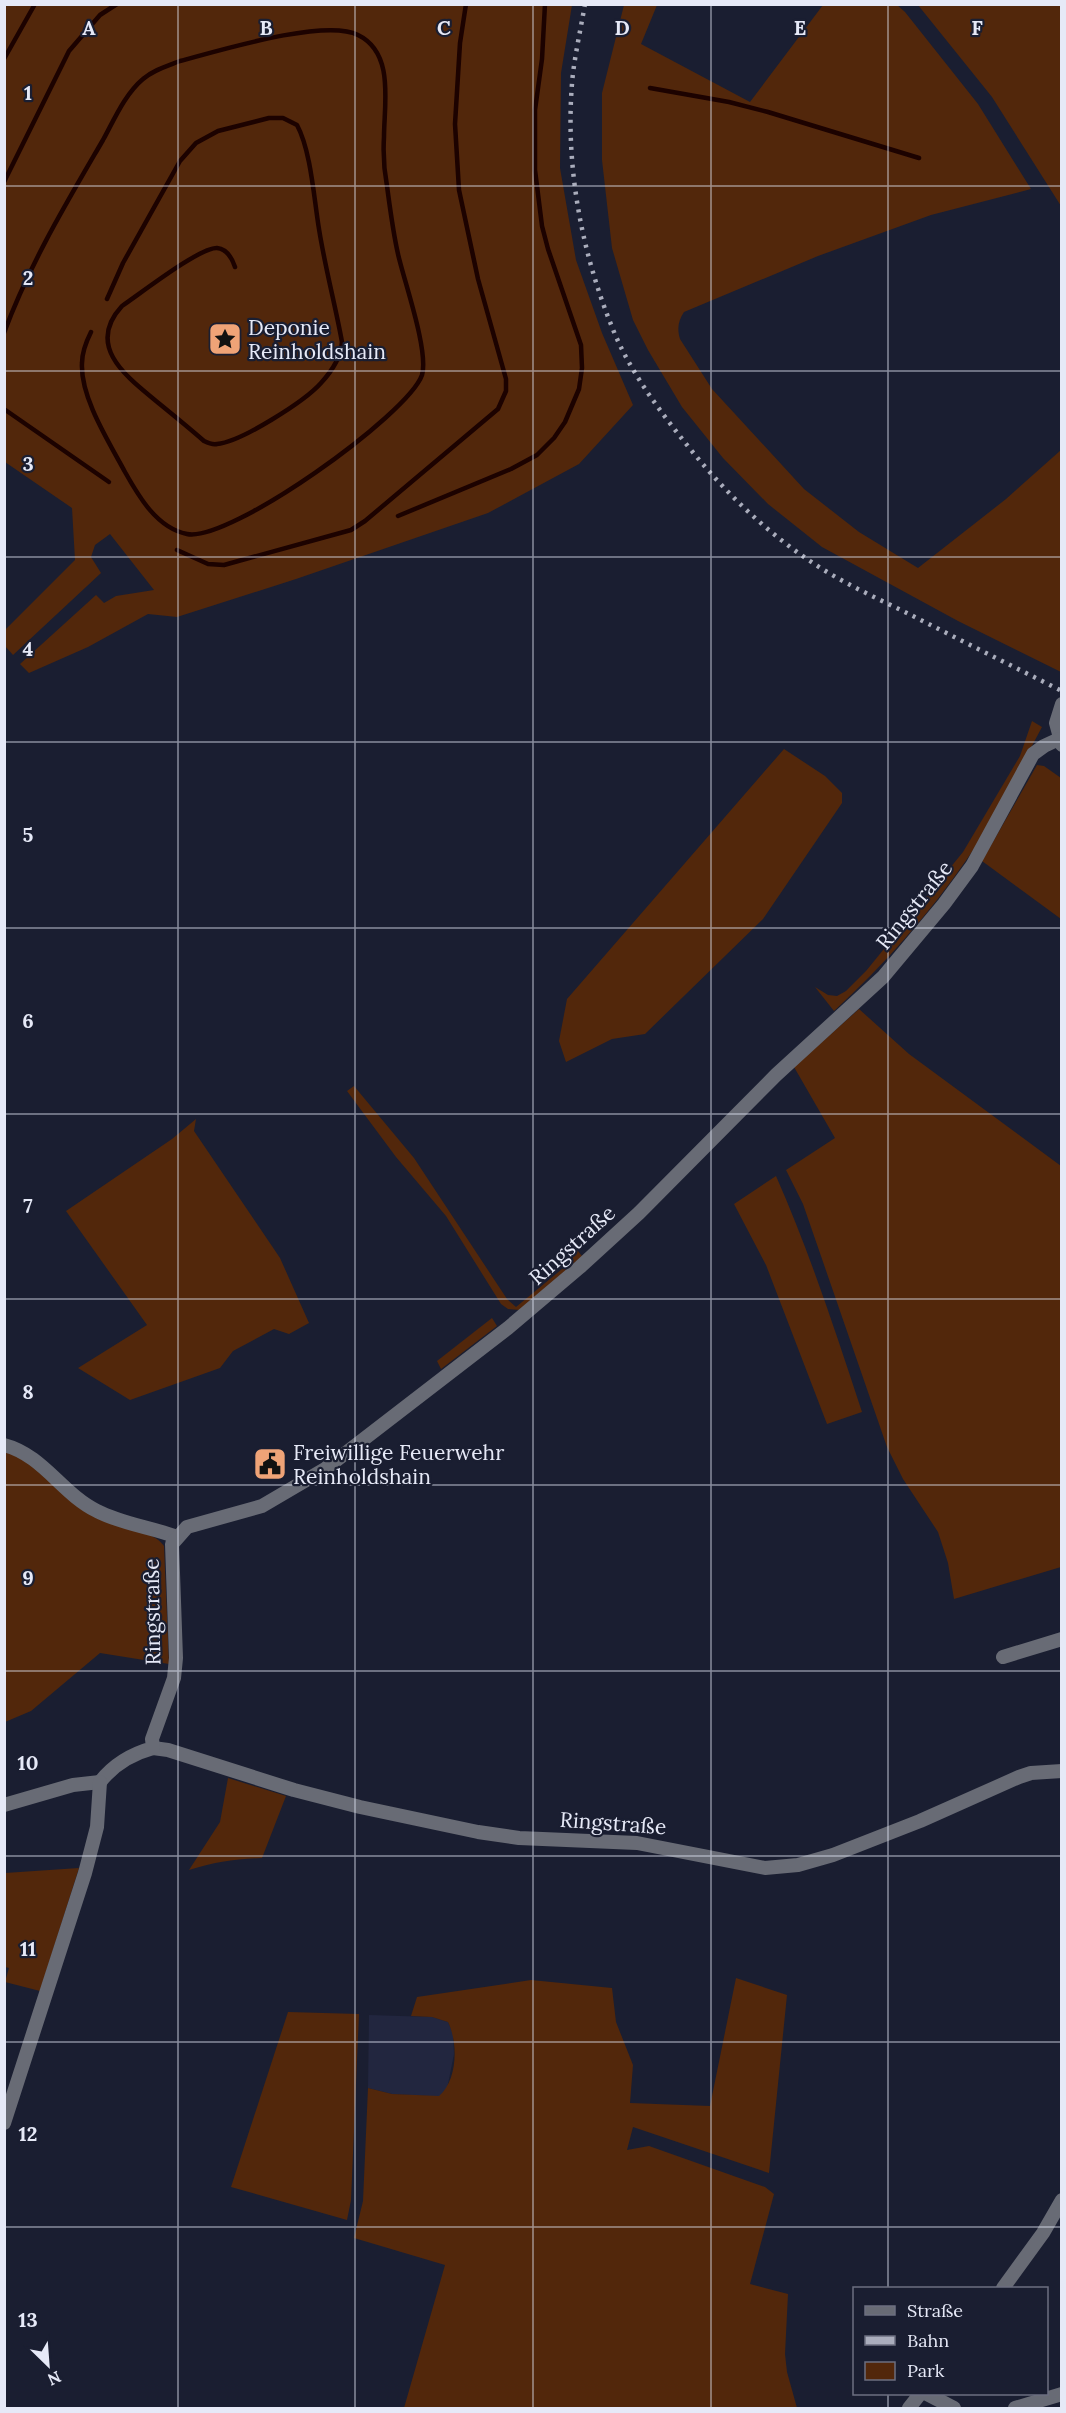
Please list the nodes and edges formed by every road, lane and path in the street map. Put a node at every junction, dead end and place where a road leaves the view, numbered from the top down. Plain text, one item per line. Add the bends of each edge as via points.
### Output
1 (1062, 704) edge
2 (1060, 742) edge
3 (4, 1445) edge
4 (177, 1537) junction
5 (1062, 1639) edge
6 (1003, 1657) dead end
7 (153, 1749) junction
8 (1062, 1771) edge
9 (100, 1782) junction
10 (4, 1804) edge
11 (4, 2123) edge
12 (1062, 2200) edge
13 (1003, 2287) edge
14 (1062, 2394) edge
15 (919, 2395) edge
16 (929, 2395) edge
17 (909, 2409) edge
18 (954, 2409) edge
19 (1015, 2409) edge

1 - 2 street via 1056,723
2 - 4 street, Ringstraße via 1033,754 972,866 882,977 580,1268 325,1469 262,1506 187,1527
3 - 4 street via 37,1460 70,1492 97,1511
4 - 7 street, Ringstraße via 171,1544 174,1678 152,1739
5 - 6 street
7 - 8 street, Ringstraße via 168,1750 360,1807 478,1832 519,1838 636,1843 765,1868 824,1858 1019,1777
7 - 9 street via 127,1758
9 - 10 street via 73,1785
9 - 11 street via 97,1827 85,1873
12 - 13 street
14 - 19 street
15 - 17 street
16 - 18 street

